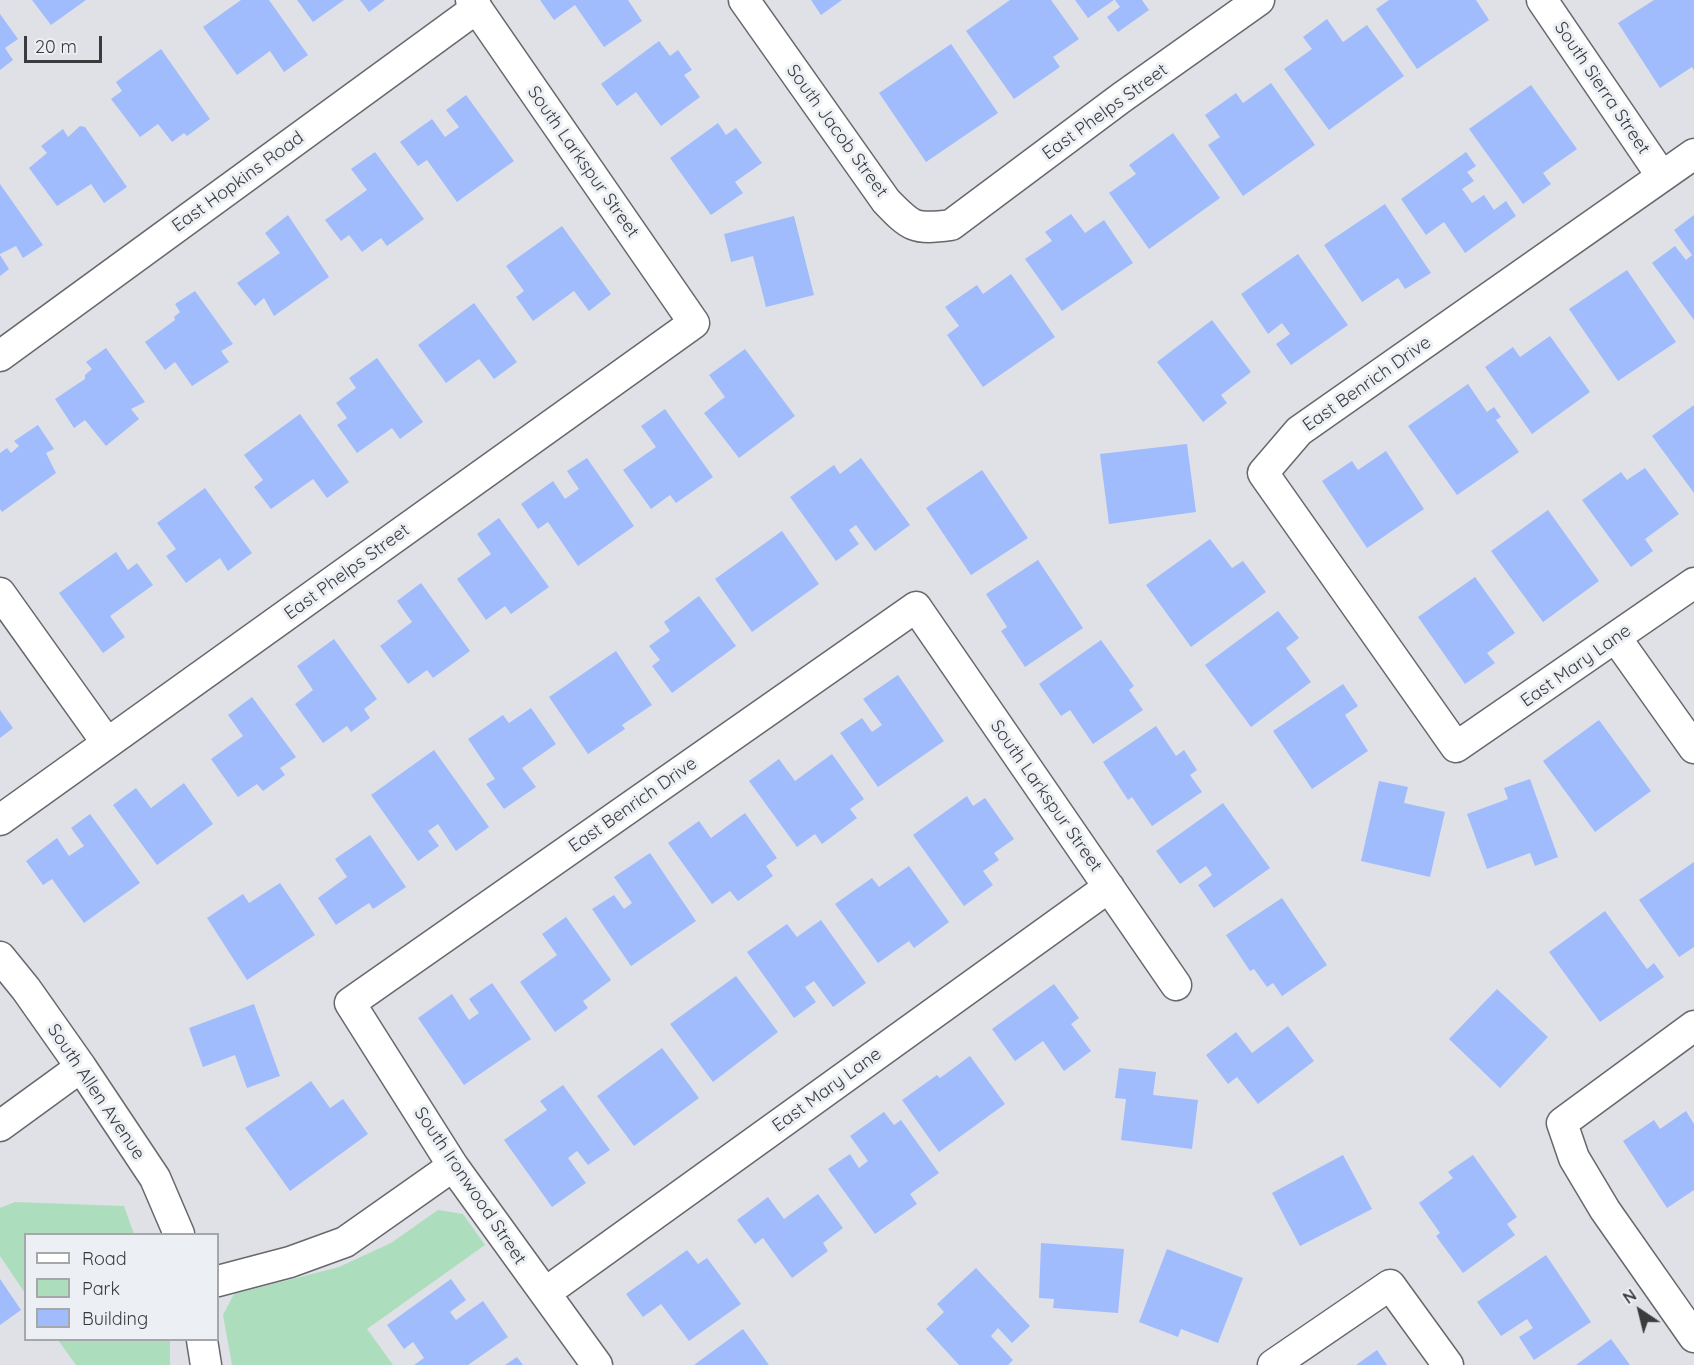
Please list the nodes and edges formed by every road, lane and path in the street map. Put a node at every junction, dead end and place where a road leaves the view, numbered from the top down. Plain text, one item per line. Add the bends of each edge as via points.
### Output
1 (744, 0) edge
2 (1259, 0) edge
3 (1542, 0) edge
4 (474, 4) edge
5 (1694, 154) edge
6 (1661, 175) junction
7 (951, 225) joint
8 (694, 324) joint
9 (0, 356) edge
10 (1694, 583) edge
11 (0, 593) edge
12 (916, 607) joint
13 (1616, 638) junction
14 (107, 743) junction
15 (1456, 747) joint
16 (1694, 748) edge
17 (0, 820) edge
18 (1109, 887) junction
19 (0, 957) edge
20 (1176, 985) dead end
21 (350, 1003) joint
22 (1694, 1026) edge
23 (81, 1067) junction
24 (0, 1126) edge
25 (453, 1167) junction
26 (179, 1233) edge
27 (219, 1281) edge
28 (545, 1293) junction
29 (1694, 1337) edge
30 (202, 1341) edge
31 (206, 1365) edge
32 (597, 1365) edge
33 (1273, 1365) edge
34 (1448, 1365) edge

1 - 7 street, South Jacob Street via 886,201 905,221 925,228
2 - 7 street, East Phelps Street
3 - 6 street, South Sierra Street
4 - 8 street, South Larkspur Street
4 - 9 street, East Hopkins Road
5 - 6 street, East Benrich Drive
6 - 15 street, East Benrich Drive via 1299,431 1263,473
8 - 14 street, East Phelps Street
10 - 13 street, East Mary Lane
11 - 14 street
12 - 18 street, South Larkspur Street
12 - 21 street, East Benrich Drive
13 - 15 street, East Mary Lane
13 - 16 street
14 - 17 street, East Phelps Street
18 - 20 street, South Larkspur Street
18 - 28 street, East Mary Lane
19 - 23 street, South Allen Avenue
21 - 25 street, South Ironwood Street
22 - 29 street via 1562,1123 1574,1158 1605,1210
23 - 24 street
23 - 26 street, South Allen Avenue via 154,1178
25 - 27 street via 345,1242
25 - 28 street, South Ironwood Street
28 - 32 street, South Ironwood Street
30 - 31 street
33 - 34 street via 1390,1285

